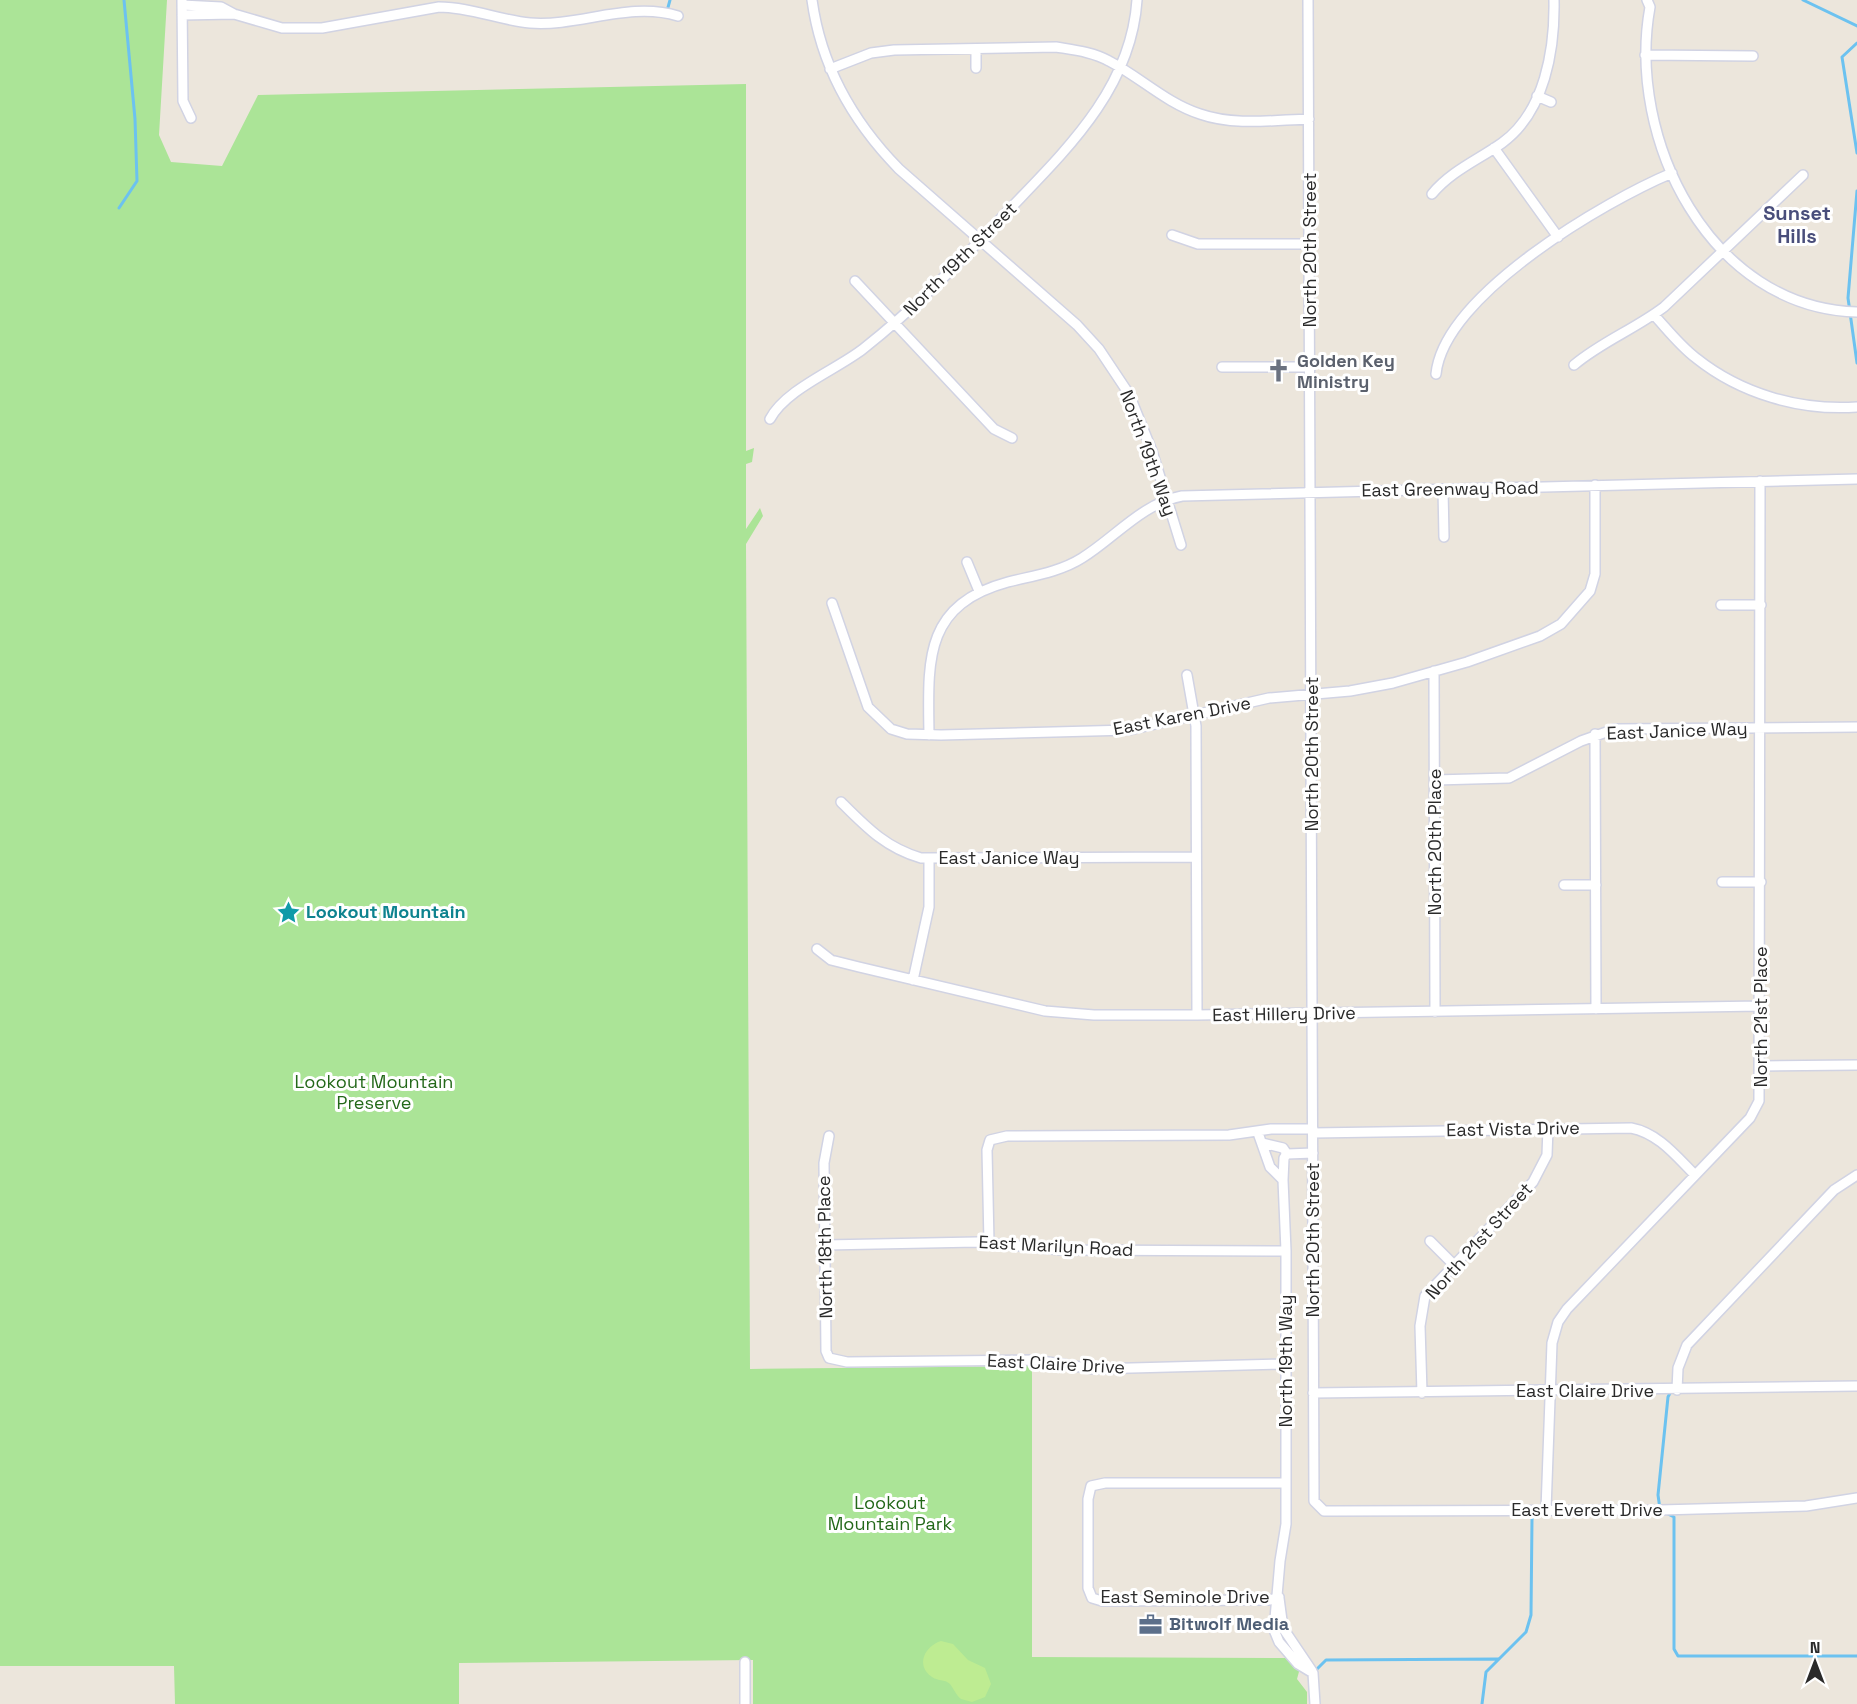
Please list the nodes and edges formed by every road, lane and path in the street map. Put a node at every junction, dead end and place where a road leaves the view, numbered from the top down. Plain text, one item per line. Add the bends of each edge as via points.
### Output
1 (813, 0) edge
2 (1137, 0) edge
3 (1308, 0) edge
4 (1554, 0) edge
5 (1648, 1) edge
6 (182, 2) edge
7 (196, 5) junction
8 (216, 11) junction
9 (182, 15) junction
10 (196, 15) junction
11 (678, 16) dead end
12 (976, 49) junction
13 (1646, 56) junction
14 (1753, 56) dead end
15 (1120, 67) junction
16 (976, 68) dead end
17 (830, 69) junction
18 (1537, 96) junction
19 (1551, 102) dead end
20 (191, 118) dead end
21 (1309, 119) junction
22 (1494, 148) junction
23 (1672, 173) junction
24 (1803, 175) dead end
25 (1432, 195) dead end
26 (1172, 235) dead end
27 (1558, 237) junction
28 (980, 240) junction
29 (1310, 244) junction
30 (1725, 252) junction
31 (855, 281) dead end
32 (1857, 312) edge
33 (1654, 315) junction
34 (894, 325) junction
35 (1574, 365) dead end
36 (1222, 367) dead end
37 (1311, 367) junction
38 (1436, 374) dead end
39 (1857, 407) edge
40 (770, 419) dead end
41 (1012, 438) dead end
42 (1857, 479) edge
43 (1760, 481) junction
44 (1595, 485) junction
45 (1443, 489) junction
46 (1312, 492) junction
47 (1166, 499) junction
48 (1444, 537) dead end
49 (1181, 545) dead end
50 (967, 562) dead end
51 (979, 591) junction
52 (832, 603) dead end
53 (1721, 605) dead end
54 (1761, 605) junction
55 (1434, 671) junction
56 (1187, 675) dead end
57 (1312, 694) junction
58 (1195, 715) junction
59 (1857, 727) edge
60 (1760, 728) junction
61 (1595, 734) junction
62 (929, 735) junction
63 (1435, 780) junction
64 (841, 802) dead end
65 (1196, 857) junction
66 (929, 859) junction
67 (1722, 882) dead end
68 (1761, 882) junction
69 (1564, 885) dead end
70 (1596, 885) junction
71 (816, 950) dead end
72 (912, 980) junction
73 (1761, 1006) junction
74 (1596, 1009) junction
75 (1435, 1012) junction
76 (1312, 1014) junction
77 (1197, 1015) junction
78 (1857, 1065) edge
79 (1761, 1066) junction
80 (1548, 1128) junction
81 (1281, 1130) junction
82 (1313, 1131) junction
83 (1258, 1133) junction
84 (829, 1136) dead end
85 (1262, 1143) junction
86 (1278, 1147) junction
87 (1313, 1153) junction
88 (1287, 1154) junction
89 (1857, 1174) edge
90 (1695, 1175) junction
91 (1283, 1180) junction
92 (1430, 1241) dead end
93 (989, 1243) junction
94 (825, 1245) junction
95 (1286, 1251) junction
96 (1454, 1265) junction
97 (829, 1358) joint
98 (1284, 1364) junction
99 (1857, 1386) edge
100 (1677, 1390) junction
101 (1550, 1391) junction
102 (1312, 1393) junction
103 (1422, 1393) junction
104 (1286, 1483) junction
105 (1857, 1498) edge
106 (1318, 1506) joint
107 (1546, 1510) junction
108 (1278, 1597) junction
109 (745, 1662) dead end
110 (745, 1704) edge
111 (1315, 1704) edge

1 - 17 street, North 19th Way
2 - 15 street, North 19th Street
3 - 21 street, North 20th Street
4 - 18 street via 1549,56
5 - 13 street
6 - 7 street
6 - 9 street
7 - 8 street
7 - 10 street
8 - 10 street
8 - 11 street via 282,28 322,28 439,7 457,7 530,23 616,13
9 - 10 street
9 - 20 street via 183,101
12 - 15 street via 1056,47 1080,51
12 - 16 street
12 - 17 street via 871,53
13 - 14 street
13 - 23 street via 1653,118
15 - 21 street via 1199,114 1230,120
15 - 28 street, North 19th Street via 1084,129
17 - 28 street, North 19th Way via 860,124 879,148
18 - 19 street
18 - 22 street via 1521,126
21 - 29 street, North 20th Street
22 - 25 street via 1447,178
22 - 27 street
23 - 27 street via 1604,206
23 - 30 street via 1702,227
24 - 30 street
26 - 29 street via 1198,244
27 - 38 street via 1498,282 1473,307 1453,330 1441,352
28 - 34 street, North 19th Street
28 - 47 street, North 19th Way via 1077,326 1116,373 1129,394 1152,451
29 - 37 street, North 20th Street
30 - 32 street via 1764,285 1796,302
30 - 33 street
31 - 34 street
33 - 35 street via 1590,351
33 - 39 street via 1696,358 1747,389 1801,405
34 - 40 street, North 19th Street via 782,402
34 - 41 street via 994,429
36 - 37 street
37 - 46 street, North 20th Street
42 - 43 street, East Greenway Road
43 - 44 street, East Greenway Road
43 - 54 street, North 21st Place
44 - 45 street, East Greenway Road
44 - 55 street, East Karen Drive via 1595,574 1578,609 1540,636
45 - 46 street, East Greenway Road
45 - 48 street
46 - 47 street, East Greenway Road
46 - 57 street, North 20th Street
47 - 49 street, North 19th Way
47 - 51 street, East Greenway Road via 1064,567
50 - 51 street
51 - 62 street, East Greenway Road via 948,615 933,642
52 - 62 street, East Karen Drive via 868,707 891,729
53 - 54 street
54 - 60 street, North 21st Place
55 - 57 street, East Karen Drive via 1350,692
55 - 63 street, North 20th Place
56 - 58 street
57 - 58 street, East Karen Drive via 1269,698
57 - 76 street, North 20th Street
58 - 62 street, East Karen Drive via 1112,731
58 - 65 street
59 - 60 street, East Janice Way
60 - 61 street, East Janice Way via 1615,729
60 - 68 street, North 21st Place
61 - 63 street, East Janice Way via 1509,778
61 - 70 street
63 - 75 street, North 20th Place
64 - 66 street, East Janice Way via 879,840 896,850
65 - 66 street, East Janice Way
65 - 77 street
66 - 72 street via 929,907
67 - 68 street
68 - 73 street, North 21st Place
69 - 70 street
70 - 74 street
71 - 72 street, East Hillery Drive via 831,960
72 - 77 street, East Hillery Drive via 1055,1013
73 - 74 street, East Hillery Drive
73 - 79 street, North 21st Place
74 - 75 street, East Hillery Drive
75 - 76 street, East Hillery Drive
76 - 77 street, East Hillery Drive
76 - 82 street, North 20th Street
78 - 79 street
79 - 90 street, North 21st Place via 1755,1110
80 - 82 street, East Vista Drive
80 - 90 street, East Vista Drive via 1644,1130
80 - 96 street, North 21st Street via 1547,1155 1540,1173
81 - 82 street, East Vista Drive
81 - 83 street, East Vista Drive
81 - 86 street
82 - 87 street, North 20th Street
83 - 85 street
83 - 93 street, East Vista Drive via 1007,1136 990,1140
84 - 94 street, North 18th Place via 824,1163
85 - 86 street
85 - 91 street via 1270,1167
86 - 88 street
87 - 88 street
87 - 102 street, North 20th Street
88 - 91 street
89 - 100 street via 1839,1186 1766,1269 1687,1345 1678,1368
90 - 101 street, North 21st Place via 1562,1316 1552,1343
91 - 95 street, North 19th Way
92 - 96 street
93 - 94 street, East Marilyn Road
93 - 95 street, East Marilyn Road via 1062,1250
94 - 97 street, North 18th Place
95 - 98 street, North 19th Way
96 - 103 street, North 21st Street via 1425,1296 1420,1326
97 - 98 street, East Claire Drive via 847,1362 1035,1360 1094,1369
98 - 104 street, North 19th Way
99 - 100 street, East Claire Drive
100 - 101 street, East Claire Drive
101 - 103 street, East Claire Drive
101 - 107 street, North 21st Place
102 - 103 street, East Claire Drive
102 - 106 street, North 20th Street via 1312,1490
104 - 108 street, North 19th Way
104 - 108 street, East Seminole Drive via 1090,1486 1088,1588 1092,1598 1102,1601
105 - 107 street, East Everett Drive via 1806,1506
106 - 107 street, East Everett Drive via 1324,1511
108 - 111 street, North 19th Way via 1273,1617 1279,1642 1298,1664 1313,1672
109 - 110 street

